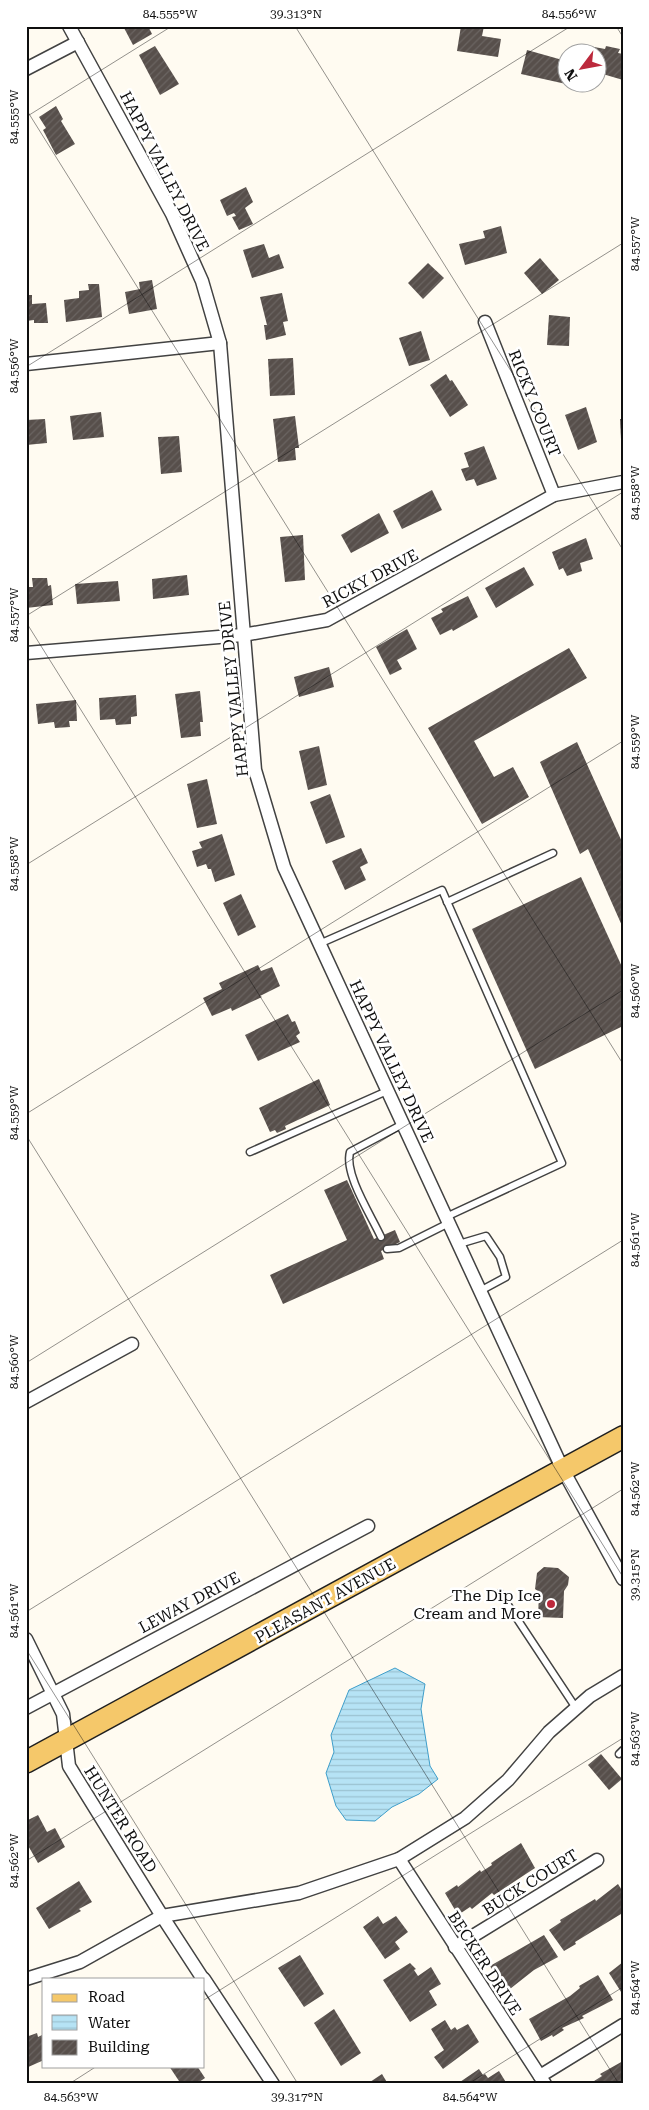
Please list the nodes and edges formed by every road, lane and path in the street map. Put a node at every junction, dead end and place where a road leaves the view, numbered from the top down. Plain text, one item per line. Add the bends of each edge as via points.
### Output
1 (70, 26) edge
2 (78, 42) junction
3 (26, 69) edge
4 (485, 322) dead end
5 (220, 344) junction
6 (26, 364) edge
7 (623, 482) edge
8 (554, 496) junction
9 (243, 636) junction
10 (26, 653) edge
11 (553, 853) dead end
12 (447, 902) junction
13 (319, 944) junction
14 (387, 1091) junction
15 (403, 1124) junction
16 (250, 1152) dead end
17 (447, 1220) junction
18 (381, 1237) dead end
19 (458, 1244) junction
20 (386, 1249) dead end
21 (480, 1291) junction
22 (132, 1344) dead end
23 (26, 1402) edge
24 (623, 1437) edge
25 (563, 1470) junction
26 (368, 1526) dead end
27 (623, 1579) edge
28 (500, 1593) dead end
29 (26, 1639) edge
30 (623, 1676) edge
31 (54, 1693) junction
32 (26, 1708) edge
33 (576, 1708) junction
34 (65, 1740) junction
35 (26, 1762) edge
36 (399, 1859) junction
37 (597, 1860) dead end
38 (162, 1916) junction
39 (455, 1947) junction
40 (203, 1978) edge
41 (26, 1979) edge
42 (205, 1981) edge
43 (623, 2025) edge
44 (542, 2080) edge
45 (273, 2084) edge

1 - 2 street, HAPPY VALLEY DRIVE
2 - 3 street
2 - 5 street, HAPPY VALLEY DRIVE via 172,214 202,281
4 - 8 street, RICKY COURT
5 - 6 street
5 - 9 street, HAPPY VALLEY DRIVE
7 - 8 street, RICKY DRIVE
8 - 9 street, RICKY DRIVE via 327,620
9 - 10 street, RICKY DRIVE
9 - 13 street, HAPPY VALLEY DRIVE via 255,770 284,868
11 - 12 lane
12 - 13 lane via 442,890
12 - 17 lane via 562,1162
13 - 14 street, HAPPY VALLEY DRIVE
14 - 15 street, HAPPY VALLEY DRIVE
14 - 16 lane
15 - 17 street, HAPPY VALLEY DRIVE
15 - 18 lane via 350,1152 348,1160 350,1172
17 - 19 street, HAPPY VALLEY DRIVE
17 - 20 lane via 399,1248
19 - 21 street, HAPPY VALLEY DRIVE
19 - 21 lane via 486,1236 500,1257 506,1277
21 - 25 street, HAPPY VALLEY DRIVE
22 - 23 street
24 - 25 main road, PLEASANT AVENUE
25 - 27 street, HAPPY VALLEY DRIVE
25 - 34 main road, PLEASANT AVENUE
26 - 31 street, LEWAY DRIVE
28 - 33 lane
29 - 31 street, HUNTER ROAD
30 - 33 street
31 - 32 street, LEWAY DRIVE
31 - 34 street, HUNTER ROAD via 63,1714
33 - 36 street via 549,1732 508,1780 465,1818
34 - 35 main road, PLEASANT AVENUE
34 - 38 street, HUNTER ROAD via 69,1766
36 - 38 street via 299,1892
36 - 39 street, BECKER DRIVE
37 - 39 street, BUCK COURT
38 - 40 street, HUNTER ROAD
38 - 41 street via 80,1962
39 - 44 street, BECKER DRIVE
42 - 45 street, HUNTER ROAD
43 - 44 street

